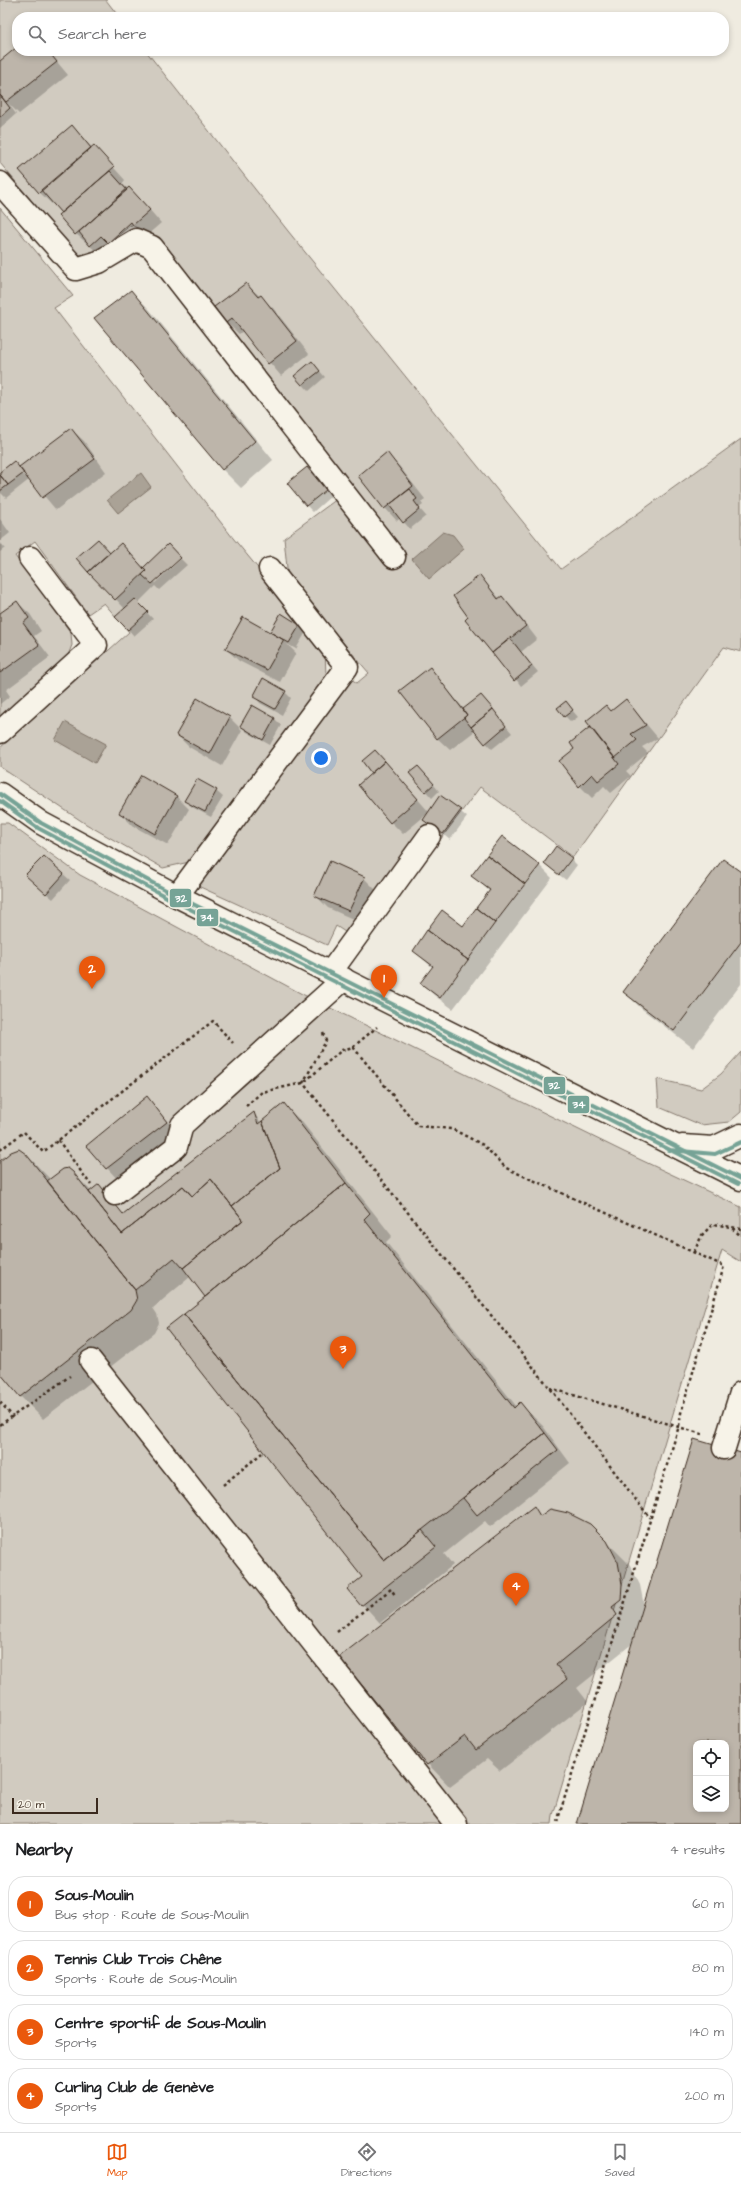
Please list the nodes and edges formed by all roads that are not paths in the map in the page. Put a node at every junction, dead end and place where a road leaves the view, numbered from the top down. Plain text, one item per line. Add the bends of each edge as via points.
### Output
1 (0, 183) edge
2 (394, 556) dead end
3 (30, 558) dead end
4 (270, 569) dead end
5 (0, 732) edge
6 (3, 801) edge
7 (429, 836) dead end
8 (177, 896) junction
9 (337, 976) junction
10 (741, 1135) edge
11 (673, 1146) junction
12 (741, 1179) edge
13 (115, 1194) dead end
14 (91, 1361) road end
15 (741, 1393) edge
16 (724, 1448) dead end
17 (456, 1824) edge

1 - 2 main road via 76,269 99,262 136,240 152,247
3 - 5 main road via 96,645
4 - 8 main road via 347,667
6 - 8 main road via 40,824
7 - 9 main road
8 - 9 main road
9 - 11 main road
9 - 13 main road via 251,1063 182,1125 176,1147
10 - 11 main road via 714,1148
11 - 12 main road
14 - 17 main road
15 - 16 main road

